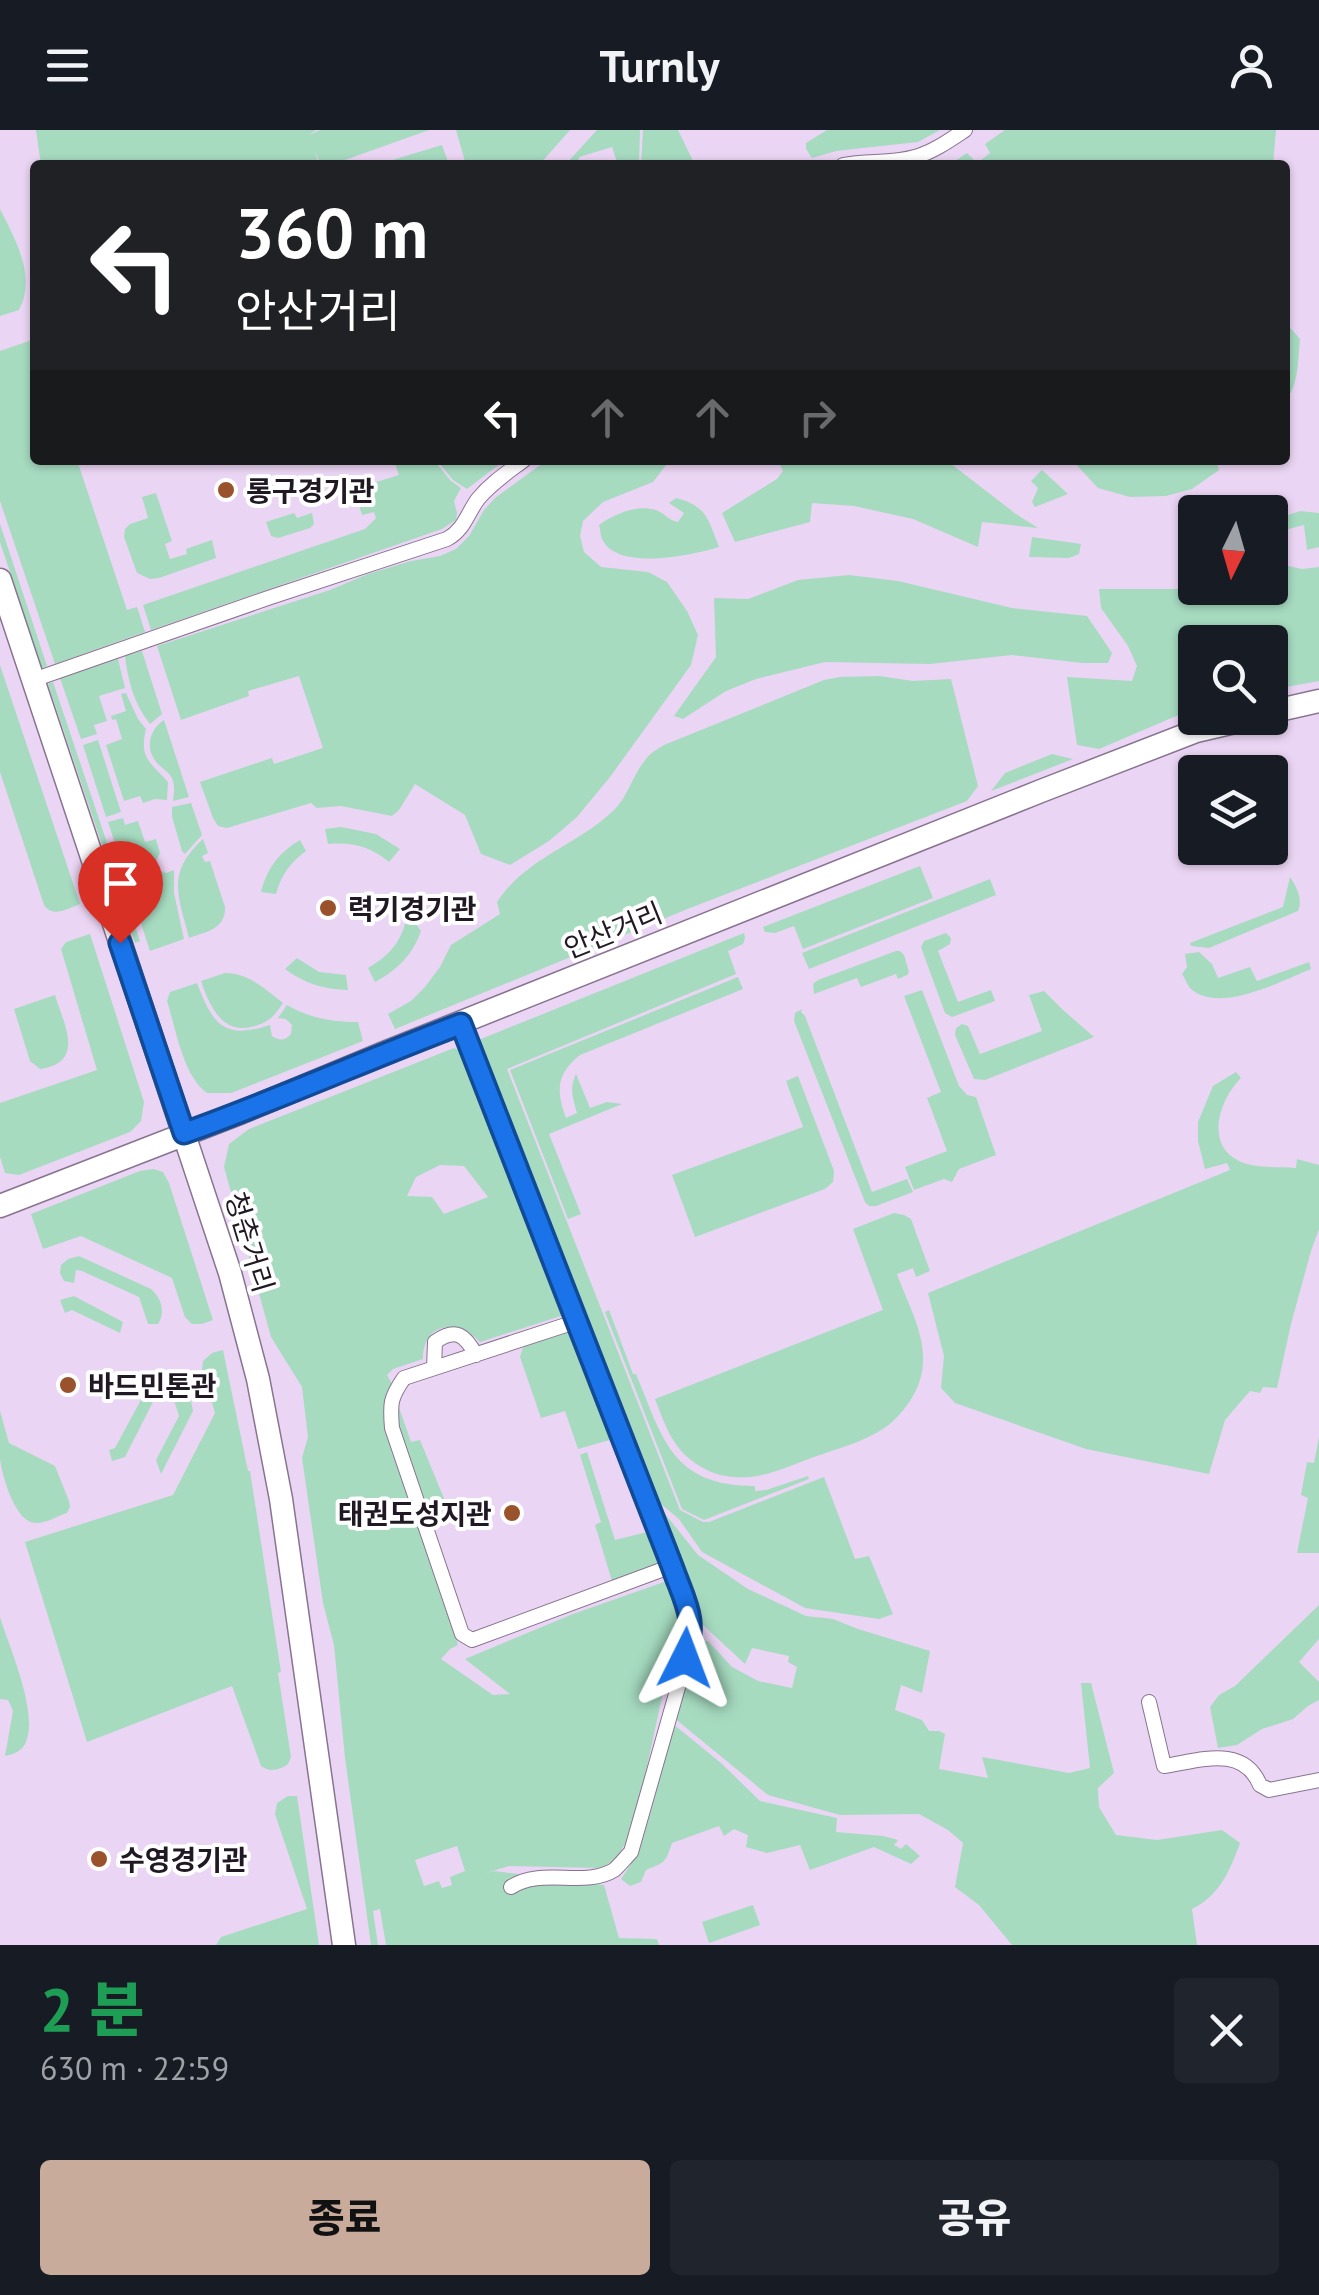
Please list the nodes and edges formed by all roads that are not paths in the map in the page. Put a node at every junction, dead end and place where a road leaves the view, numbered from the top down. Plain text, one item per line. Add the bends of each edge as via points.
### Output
1 (965, 130) edge
2 (898, 160) edge
3 (517, 465) edge
4 (0, 580) edge
5 (33, 680) junction
6 (1319, 701) edge
7 (1288, 707) edge
8 (1188, 735) edge
9 (461, 1024) junction
10 (184, 1133) junction
11 (0, 1206) edge
12 (575, 1322) junction
13 (476, 1355) junction
14 (434, 1368) junction
15 (672, 1566) junction
16 (1149, 1702) dead end
17 (1319, 1780) edge
18 (511, 1887) dead end
19 (344, 1945) edge

1 - 2 street via 917,157
3 - 5 street via 494,482 448,539
4 - 5 main road, 청춘거리
5 - 10 main road, 청춘거리
6 - 7 main road
8 - 9 main road, 안산거리
9 - 10 main road, 안산거리
9 - 12 street
10 - 11 main road, 안산거리
10 - 19 main road, 청춘거리 via 230,1273 270,1436
12 - 13 street
12 - 15 street
13 - 14 street
13 - 14 street via 468,1340 445,1335 435,1342
14 - 15 street via 404,1378 390,1404 392,1428 462,1634 472,1640
15 - 18 street via 692,1638 631,1852 602,1876 522,1879
16 - 17 street via 1164,1766 1242,1761 1269,1790

